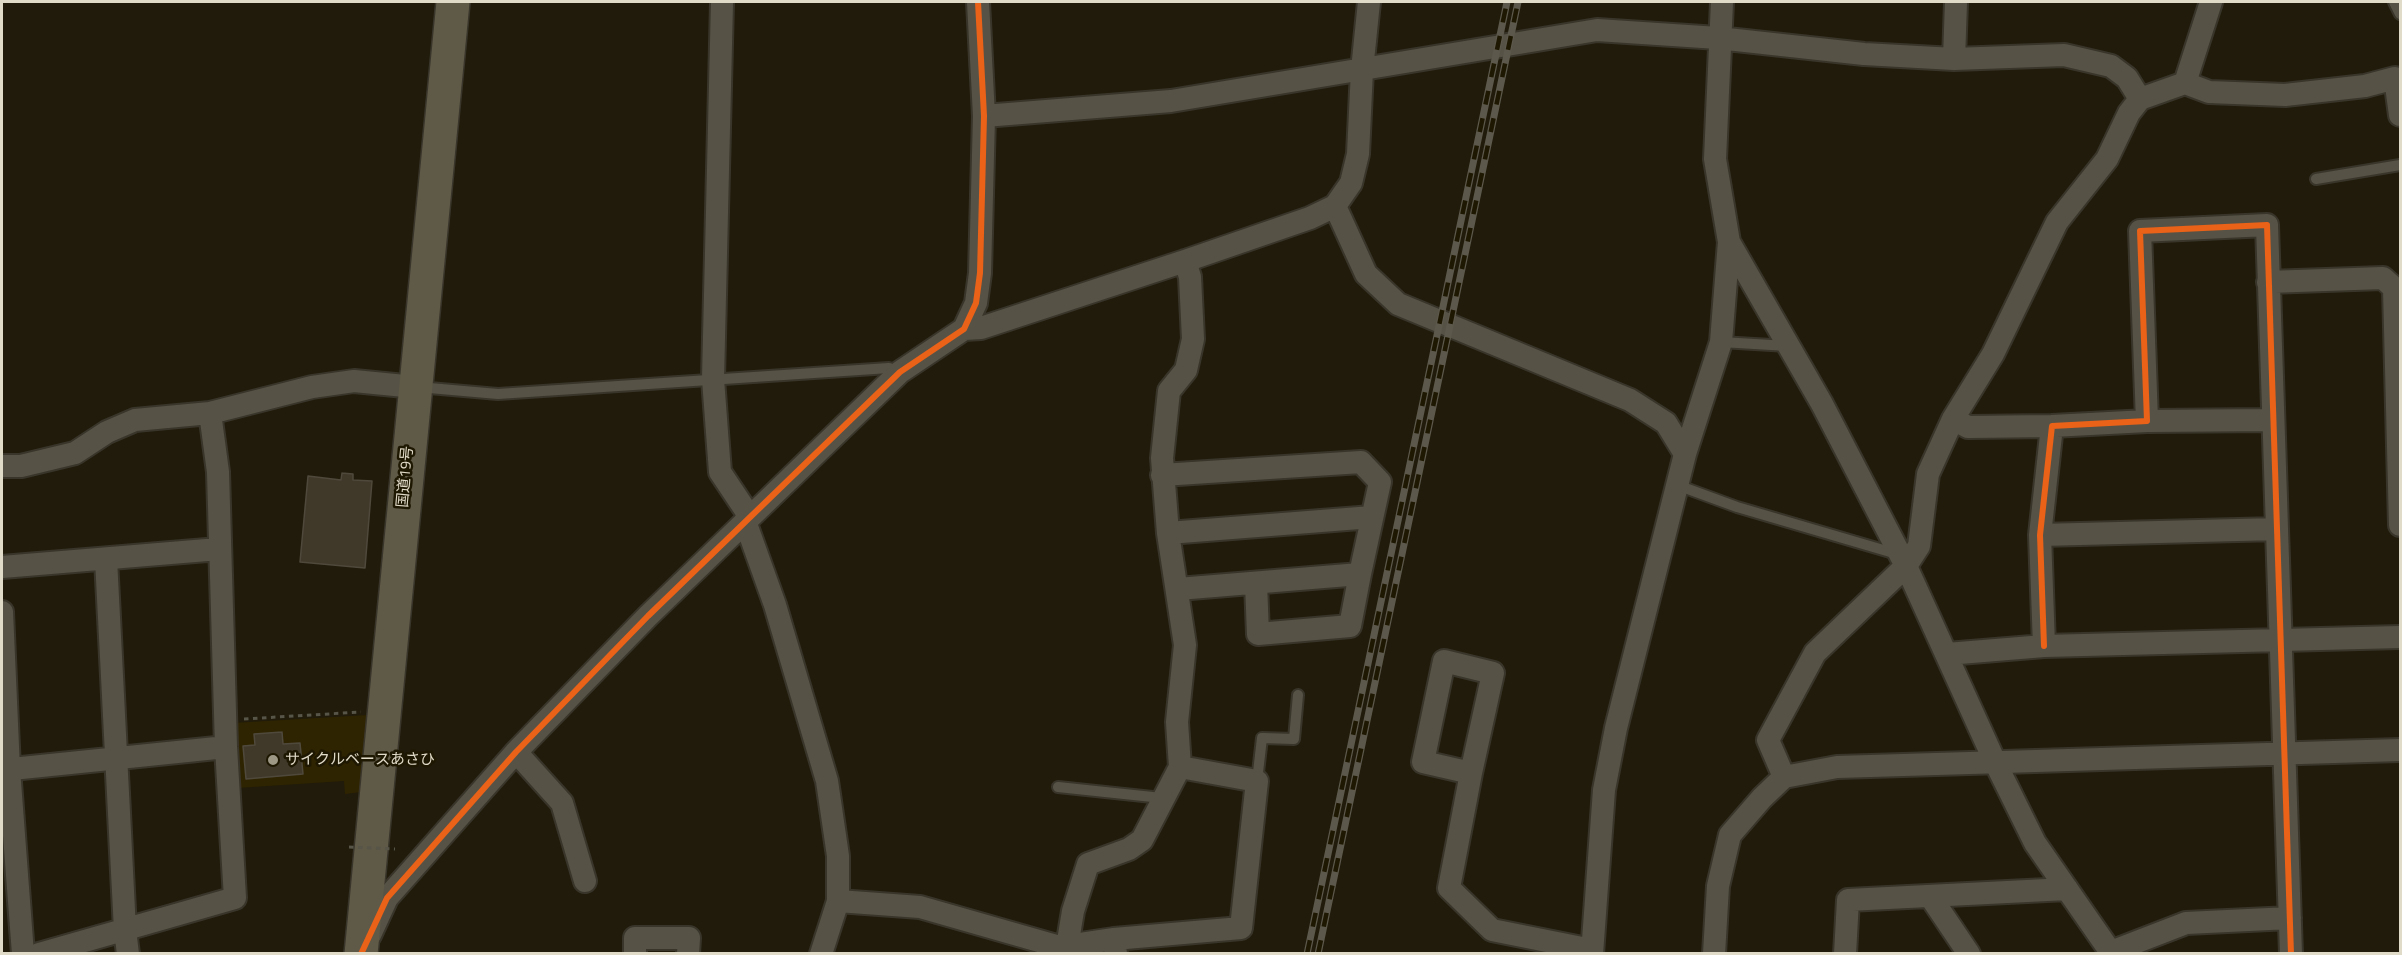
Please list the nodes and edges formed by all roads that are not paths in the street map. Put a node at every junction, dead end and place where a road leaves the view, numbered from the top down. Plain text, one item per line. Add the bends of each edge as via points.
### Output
1 (453, 2) edge
2 (722, 2) edge
3 (978, 2) edge
4 (1369, 2) edge
5 (1722, 2) edge
6 (1956, 2) edge
7 (2211, 2) edge
8 (2394, 2) edge
9 (2400, 14) edge
10 (1718, 38) junction
11 (1954, 59) junction
12 (1362, 70) junction
13 (2398, 74) edge
14 (2185, 83) junction
15 (2140, 99) junction
16 (2400, 115) edge
17 (984, 116) junction
18 (2400, 165) edge
19 (2316, 179) dead end
20 (1335, 206) junction
21 (1729, 242) junction
22 (1185, 261) junction
23 (2268, 282) junction
24 (964, 329) junction
25 (1721, 342) junction
26 (1788, 346) junction
27 (900, 372) junction
28 (713, 379) junction
29 (415, 387) junction
30 (2399, 389) edge
31 (210, 413) junction
32 (1953, 419) junction
33 (2273, 420) junction
34 (2147, 421) junction
35 (2052, 426) junction
36 (1685, 454) junction
37 (2, 466) edge
38 (1162, 475) junction
39 (1677, 485) junction
40 (1372, 518) junction
41 (748, 519) junction
42 (2400, 525) edge
43 (2277, 529) junction
44 (1168, 533) junction
45 (2040, 535) junction
46 (219, 549) junction
47 (106, 559) junction
48 (1903, 561) junction
49 (2, 567) edge
50 (1360, 574) junction
51 (1256, 584) junction
52 (1179, 589) junction
53 (2, 612) edge
54 (2400, 637) edge
55 (2282, 641) junction
56 (2044, 646) junction
57 (1947, 654) junction
58 (1298, 695) dead end
59 (226, 747) junction
60 (2400, 750) edge
61 (516, 752) junction
62 (2284, 752) junction
63 (115, 758) junction
64 (1995, 762) junction
65 (1180, 767) junction
66 (5, 769) edge
67 (1471, 773) junction
68 (1784, 777) junction
69 (1257, 781) junction
70 (1058, 787) dead end
71 (1162, 798) junction
72 (585, 881) dead end
73 (2067, 889) junction
74 (1930, 896) junction
75 (838, 901) junction
76 (2290, 918) junction
77 (124, 930) junction
78 (1115, 946) edge
79 (1062, 949) edge
80 (1592, 952) edge
81 (2111, 953) edge
82 (23, 954) edge
83 (39, 954) edge
84 (128, 954) edge
85 (361, 954) edge
86 (634, 954) edge
87 (688, 954) edge
88 (821, 954) edge
89 (1714, 954) edge
90 (1845, 954) edge
91 (1969, 954) edge
92 (2291, 954) edge

1 - 29 highway, 国道19号
2 - 28 street
3 - 17 street
4 - 12 street
5 - 10 street
6 - 11 street
7 - 14 street
8 - 9 lane
10 - 11 street
10 - 12 street via 1597,30
10 - 21 street via 1715,159
11 - 15 street via 2064,55 2111,66 2127,78
12 - 17 street via 1171,101
12 - 20 street via 1358,154 1351,183
13 - 14 street via 2365,86 2284,95 2209,92
13 - 16 street
14 - 15 street
15 - 32 street via 2128,113 2107,159 2057,222 1993,354
17 - 24 street via 980,273 976,303
18 - 19 lane
20 - 22 street
20 - 36 street via 1366,274 1398,304 1630,400 1666,423
21 - 25 street
21 - 26 street
22 - 24 street via 981,328
22 - 38 street via 1190,277 1193,339 1186,370 1169,391
23 - 30 street via 2383,278 2394,288
23 - 33 street
23 - 34 street via 2267,225 2140,231
24 - 27 street
25 - 26 lane
25 - 36 street
26 - 48 street
27 - 28 lane via 889,368
27 - 41 street
28 - 29 lane via 498,394
28 - 41 street via 720,472
29 - 31 street via 354,381 312,387
29 - 85 highway, 国道19号
30 - 42 street
31 - 37 street via 135,420 75,453 21,466
31 - 46 street via 218,472
32 - 35 street via 1968,427
32 - 48 street via 1928,474 1919,546
33 - 34 street
33 - 43 street
34 - 35 street
35 - 45 street
36 - 39 street
38 - 40 street via 1361,462 1380,482
38 - 44 street
39 - 48 lane
39 - 80 street via 1604,790
40 - 44 street
40 - 50 street
41 - 61 street
41 - 75 street via 827,781 838,856
43 - 45 street
43 - 55 street
44 - 52 street
45 - 56 street
46 - 47 street
46 - 59 street
47 - 49 street
47 - 63 street
48 - 57 street
48 - 68 street via 1815,653 1768,740
50 - 51 street
50 - 51 street via 1350,626 1258,634
51 - 52 street
52 - 65 street via 1185,645 1177,722
53 - 66 street
54 - 55 street
55 - 56 street
55 - 62 street
56 - 57 street
57 - 64 street
58 - 69 lane via 1294,739 1262,738
59 - 63 street
59 - 77 street via 235,898
60 - 62 street
61 - 72 street via 562,803
61 - 85 street via 387,898
62 - 64 street
62 - 76 street
63 - 66 street
63 - 77 street
64 - 68 street via 1837,767
64 - 73 street via 2035,843
65 - 69 street
65 - 71 street
66 - 82 street
67 - 67 street via 1493,673 1444,661 1422,762
67 - 80 street via 1449,888 1491,930
68 - 89 street via 1730,835 1718,886
69 - 78 street via 1242,928
70 - 71 lane
71 - 79 street via 1142,840 1088,864
73 - 74 street
73 - 81 street
74 - 90 street via 1848,900
74 - 91 street
75 - 79 street via 920,907
75 - 88 street
76 - 81 street via 2186,923
76 - 92 street
77 - 83 street
77 - 84 street
78 - 79 street
86 - 87 street via 635,938 688,939

